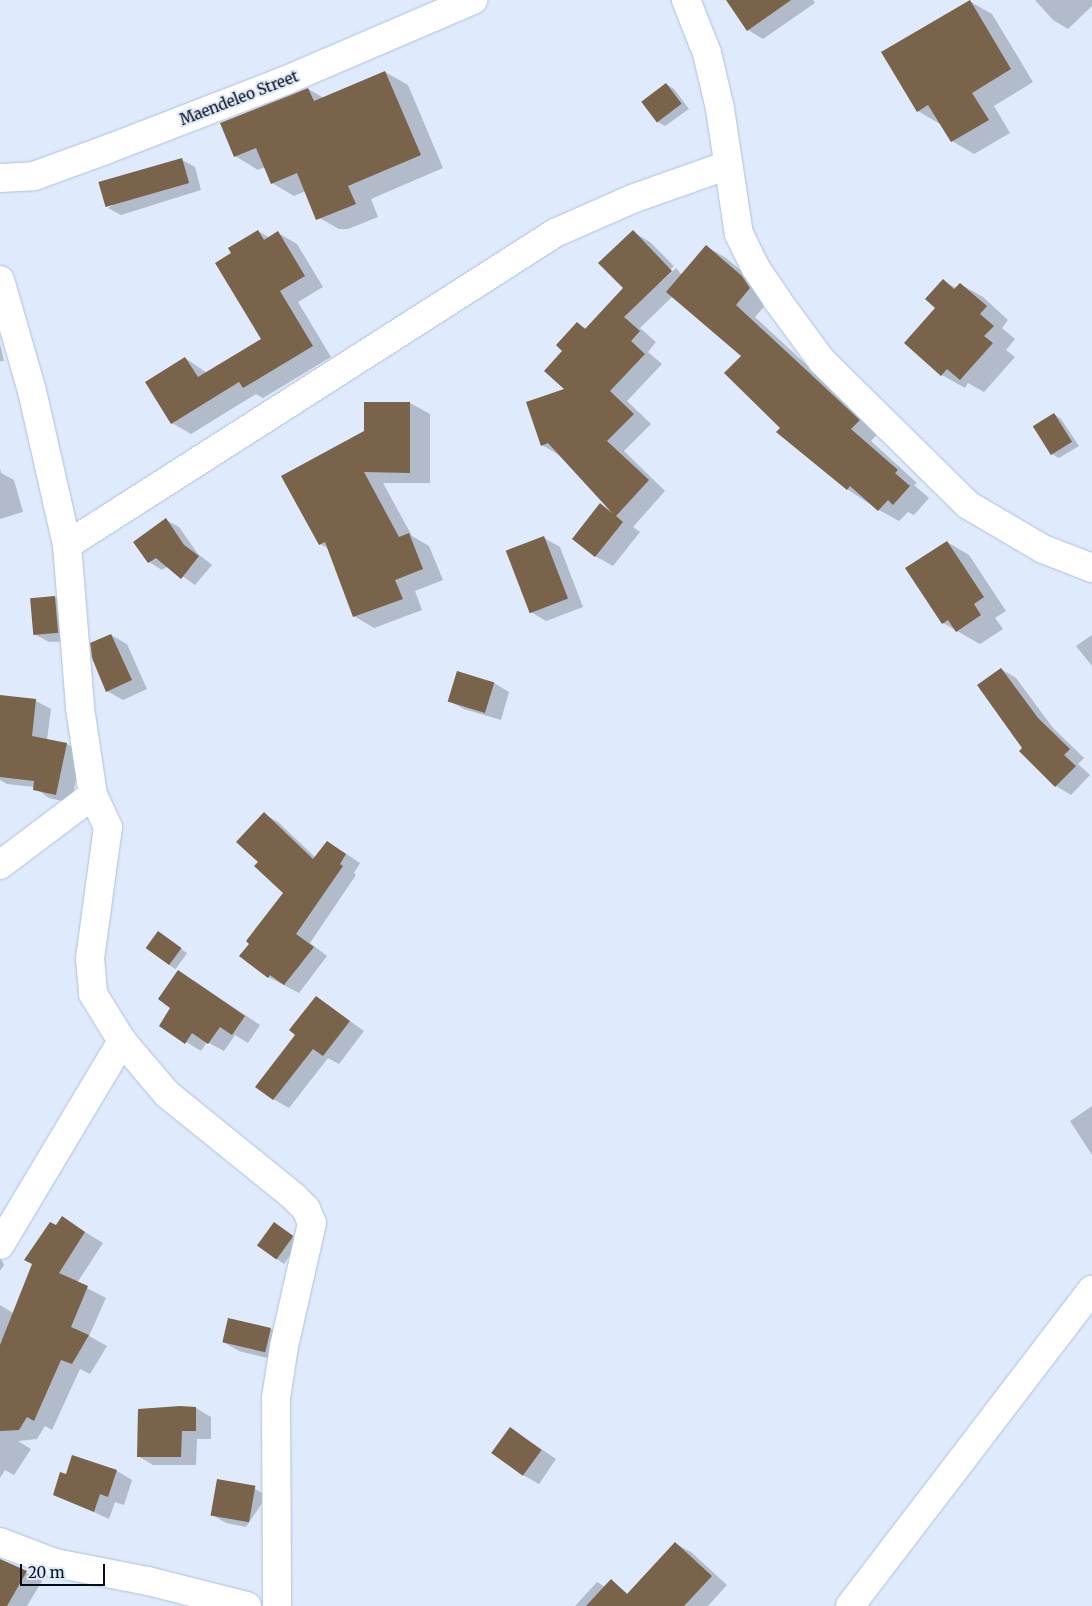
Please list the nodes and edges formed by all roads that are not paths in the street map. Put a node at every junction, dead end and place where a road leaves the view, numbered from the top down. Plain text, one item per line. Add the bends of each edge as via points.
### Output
1 (473, 0) edge
2 (686, 0) edge
3 (728, 165) junction
4 (0, 178) edge
5 (0, 280) edge
6 (67, 546) junction
7 (1092, 568) edge
8 (92, 795) junction
9 (0, 865) edge
10 (122, 1041) junction
11 (0, 1245) edge
12 (1092, 1290) edge
13 (0, 1542) edge
14 (246, 1606) edge
15 (277, 1606) edge
16 (850, 1606) edge

1 - 4 street, Maendeleo Street via 284,81 108,149 34,176
2 - 3 street via 707,53
3 - 6 street via 632,198 555,233
3 - 7 street via 740,234 755,266 822,361 968,504 1042,549
5 - 6 street via 32,391
6 - 8 street via 80,708
8 - 9 street
8 - 10 street via 108,827 109,838 90,958 93,994
10 - 11 street
10 - 15 street via 166,1094 294,1197 306,1209 312,1223 284,1346 276,1398
12 - 16 street
13 - 14 street via 55,1563 148,1581

